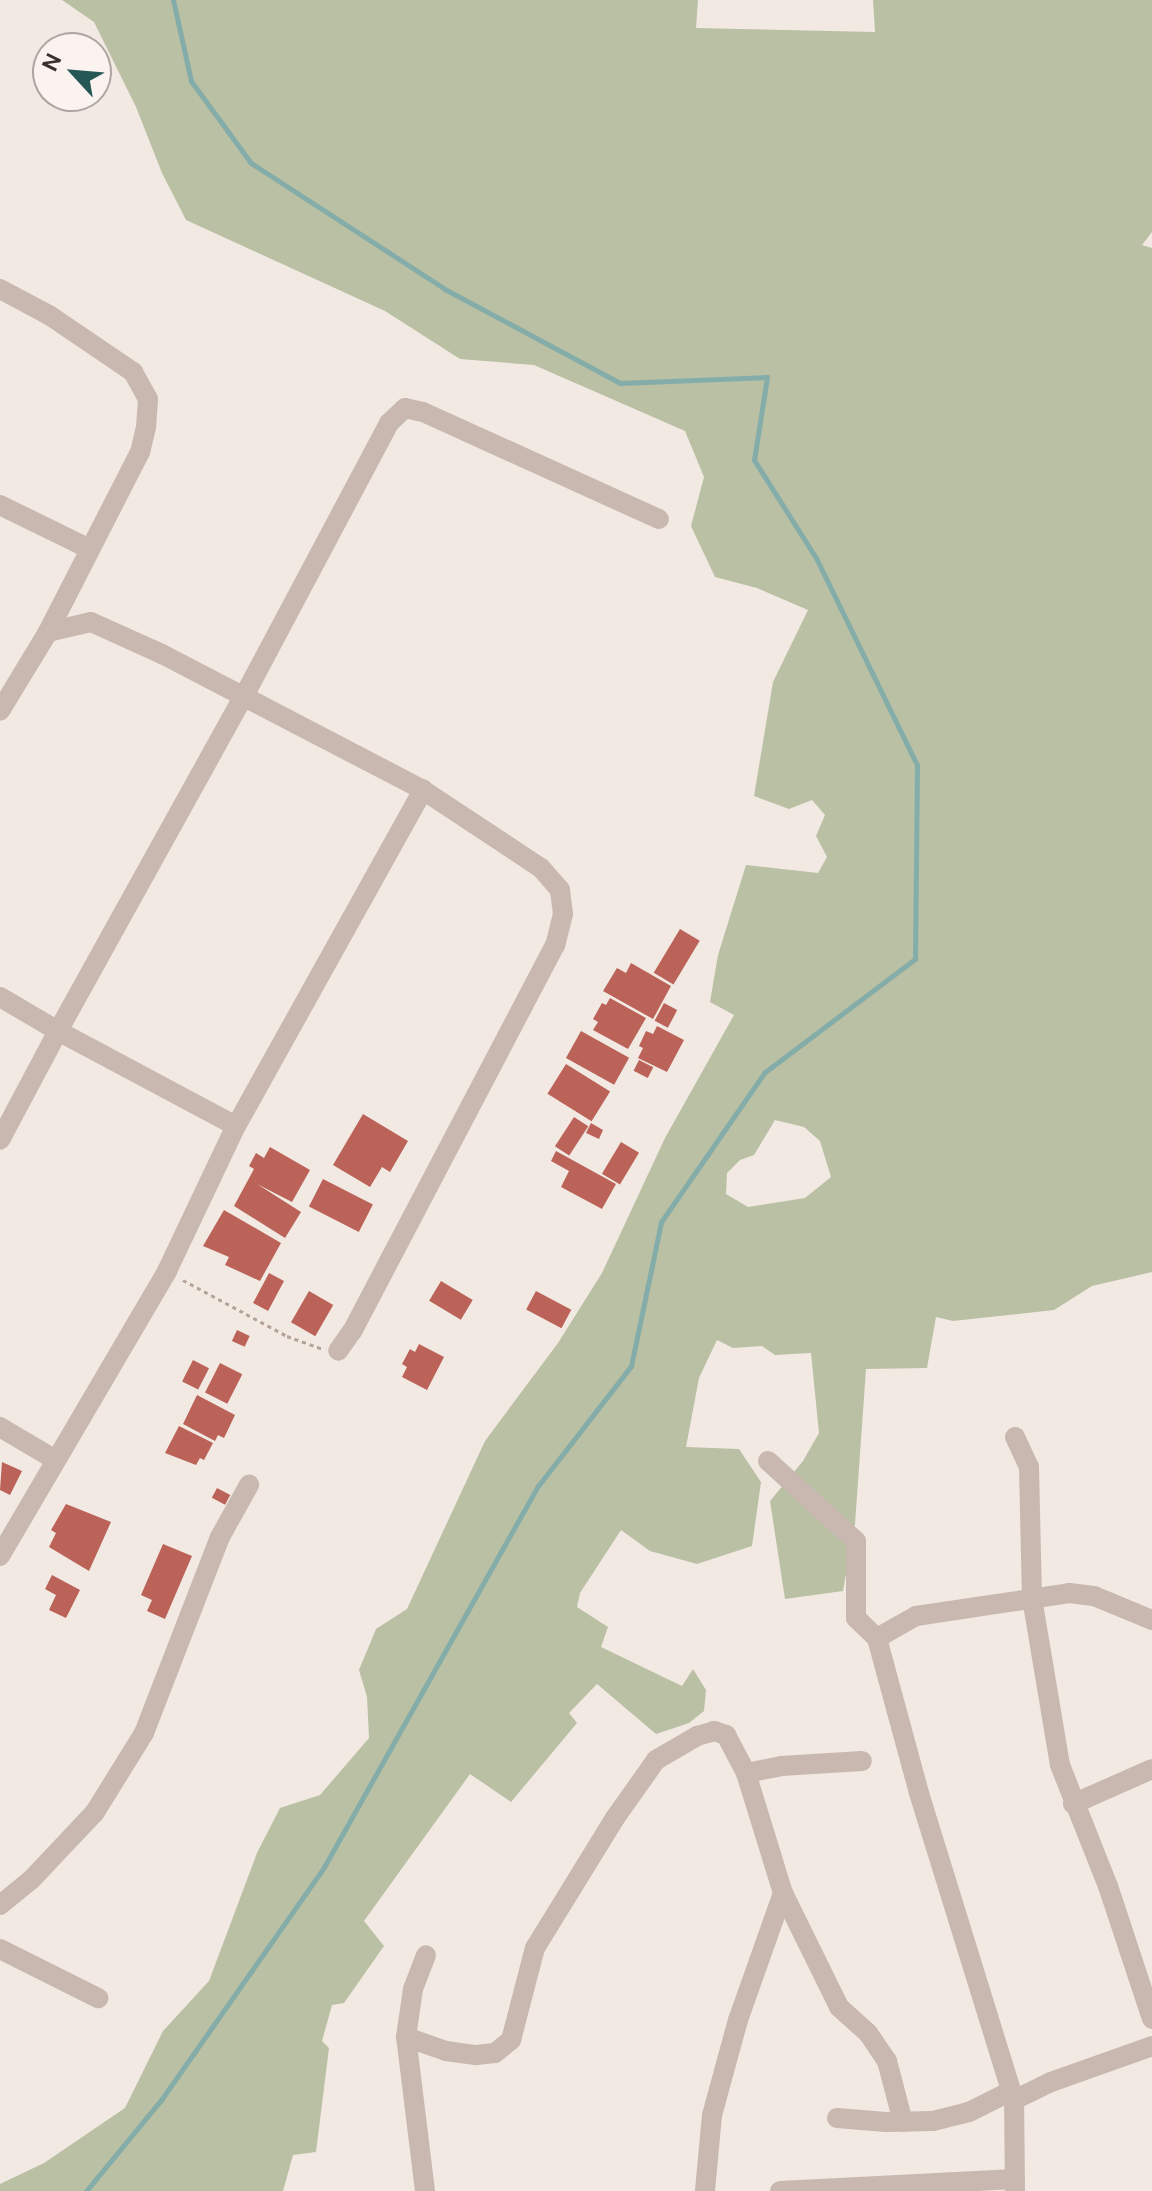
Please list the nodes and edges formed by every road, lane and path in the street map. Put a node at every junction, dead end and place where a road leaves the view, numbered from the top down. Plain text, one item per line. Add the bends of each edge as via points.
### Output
1 (0, 289) edge
2 (0, 505) edge
3 (659, 519) dead end
4 (90, 549) junction
5 (48, 632) junction
6 (244, 696) junction
7 (0, 711) edge
8 (423, 790) junction
9 (0, 997) edge
10 (58, 1031) junction
11 (236, 1126) junction
12 (0, 1140) edge
13 (167, 1271) junction
14 (338, 1351) joint
15 (0, 1427) edge
16 (1015, 1437) dead end
17 (54, 1459) junction
18 (768, 1461) dead end
19 (249, 1485) dead end
20 (0, 1556) edge
21 (1032, 1598) junction
22 (1152, 1620) edge
23 (877, 1638) junction
24 (862, 1761) dead end
25 (1152, 1769) edge
26 (746, 1773) junction
27 (1073, 1804) junction
28 (783, 1893) junction
29 (0, 1905) edge
30 (0, 1949) edge
31 (426, 1955) dead end
32 (98, 1998) dead end
33 (1152, 2019) edge
34 (406, 2037) junction
35 (1152, 2046) edge
36 (1012, 2096) junction
37 (837, 2118) dead end
38 (903, 2122) junction
39 (1015, 2185) edge
40 (853, 2189) edge
41 (425, 2191) edge
42 (705, 2191) edge
43 (780, 2191) edge

1 - 4 street via 133,372 148,399 140,452
2 - 4 street
3 - 6 street via 405,408 389,423
4 - 5 street
5 - 6 street via 91,622
5 - 7 street
6 - 8 street
6 - 10 street
8 - 11 street
8 - 14 street via 541,868 560,890 563,914 555,945
9 - 10 street
10 - 11 street
10 - 12 street
11 - 13 street
13 - 14 path via 312,1348
13 - 17 street
15 - 17 street
16 - 21 street via 1029,1467
17 - 20 street
18 - 23 street via 856,1541 856,1618
19 - 29 street via 220,1537 144,1733 95,1812
21 - 22 street via 1094,1596
21 - 23 street via 916,1616
21 - 27 street via 1060,1765
23 - 36 street
24 - 26 street
25 - 27 street
26 - 28 street
26 - 34 street via 726,1735 714,1731 656,1760 535,1948 511,2040 495,2053 446,2051
27 - 33 street via 1108,1886
28 - 38 street via 839,2007 868,2033 887,2061
28 - 42 street via 738,2020 712,2115
30 - 32 street
31 - 34 street via 413,1989
34 - 41 street
35 - 36 street
36 - 38 street via 933,2121
36 - 39 street
37 - 38 street
39 - 40 street
40 - 43 street

